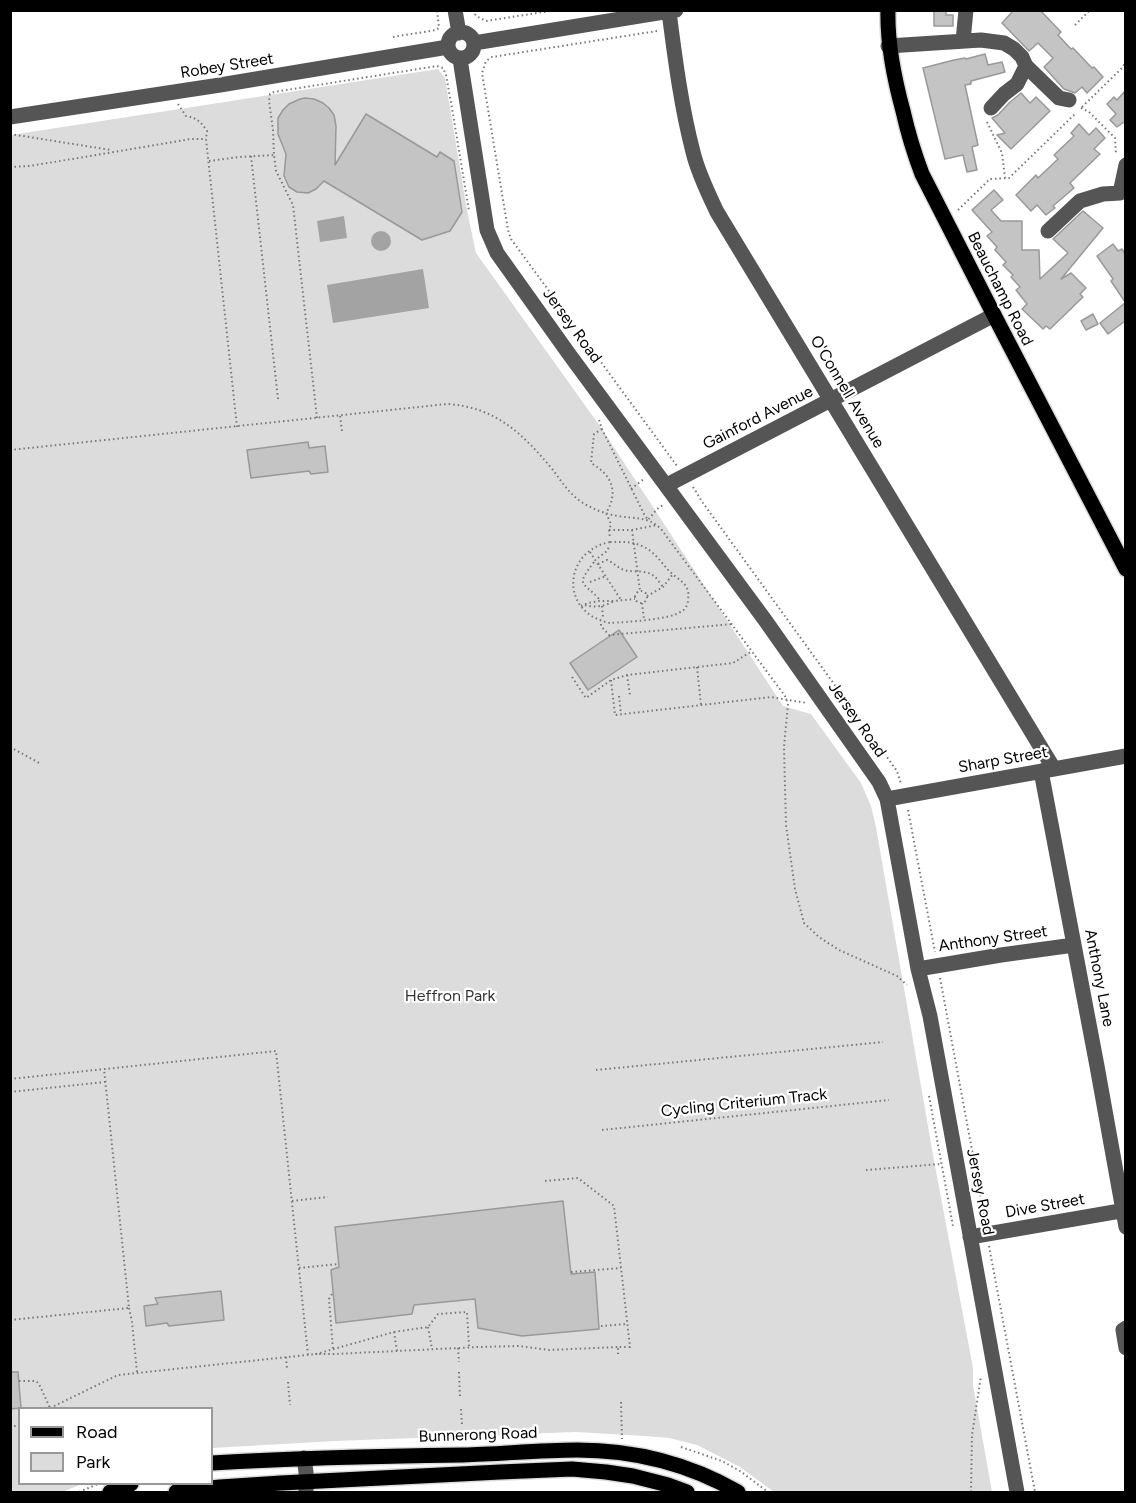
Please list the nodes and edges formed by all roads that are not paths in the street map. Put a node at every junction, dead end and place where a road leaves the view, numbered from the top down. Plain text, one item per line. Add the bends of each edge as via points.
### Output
1 (456, 10) edge
2 (888, 10) edge
3 (966, 10) edge
4 (672, 11) edge
5 (459, 33) junction
6 (963, 41) junction
7 (474, 43) junction
8 (888, 46) junction
9 (448, 47) junction
10 (460, 59) junction
11 (1026, 66) junction
12 (1075, 104) road end
13 (991, 108) road end
14 (10, 117) edge
15 (1124, 170) edge
16 (1123, 197) edge
17 (1048, 231) dead end
18 (994, 315) junction
19 (831, 400) junction
20 (667, 485) junction
21 (1125, 569) edge
22 (1125, 756) edge
23 (1048, 770) junction
24 (887, 799) junction
25 (1074, 945) junction
26 (913, 973) junction
27 (1124, 1210) edge
28 (1125, 1227) edge
29 (970, 1237) junction
30 (1125, 1328) edge
31 (1125, 1348) edge
32 (304, 1458) junction
33 (213, 1463) edge
34 (128, 1485) edge
35 (306, 1487) edge
36 (110, 1492) edge
37 (177, 1492) edge
38 (687, 1492) edge
39 (738, 1492) edge
40 (1017, 1492) edge

1 - 5 street
2 - 8 main road, Beauchamp Road
3 - 6 street
4 - 7 street
4 - 19 street, O'Connell Avenue via 671,28 685,119 704,185
5 - 7 street via 470,36
5 - 9 street via 452,36
6 - 8 street
6 - 11 street via 1004,43 1022,57
7 - 10 street via 471,54
8 - 18 main road, Beauchamp Road via 914,154
9 - 10 street
9 - 14 street, Robey Street
10 - 20 street, Jersey Road via 487,230 497,253
11 - 12 street via 1059,98
11 - 13 street via 1017,84
15 - 16 street
16 - 17 street via 1103,194 1080,201
18 - 19 street, Gainford Avenue
18 - 21 main road, Beauchamp Road
19 - 20 street, Gainford Avenue
19 - 23 street, O'Connell Avenue
20 - 24 street, Jersey Road via 879,782
22 - 23 street, Sharp Street
23 - 24 street, Sharp Street
23 - 25 street, Anthony Lane
24 - 26 street, Jersey Road
25 - 26 street, Anthony Street via 938,965
25 - 27 street, Anthony Lane
26 - 29 street, Jersey Road via 930,1016
27 - 28 street, Anthony Lane
27 - 29 street, Dive Street
29 - 40 street, Jersey Road
30 - 31 street
32 - 33 main road, Bunnerong Road
32 - 35 street
32 - 39 main road, Bunnerong Road via 606,1451 673,1464
34 - 36 main road
35 - 37 main road via 220,1487
35 - 38 main road via 572,1469 633,1476

